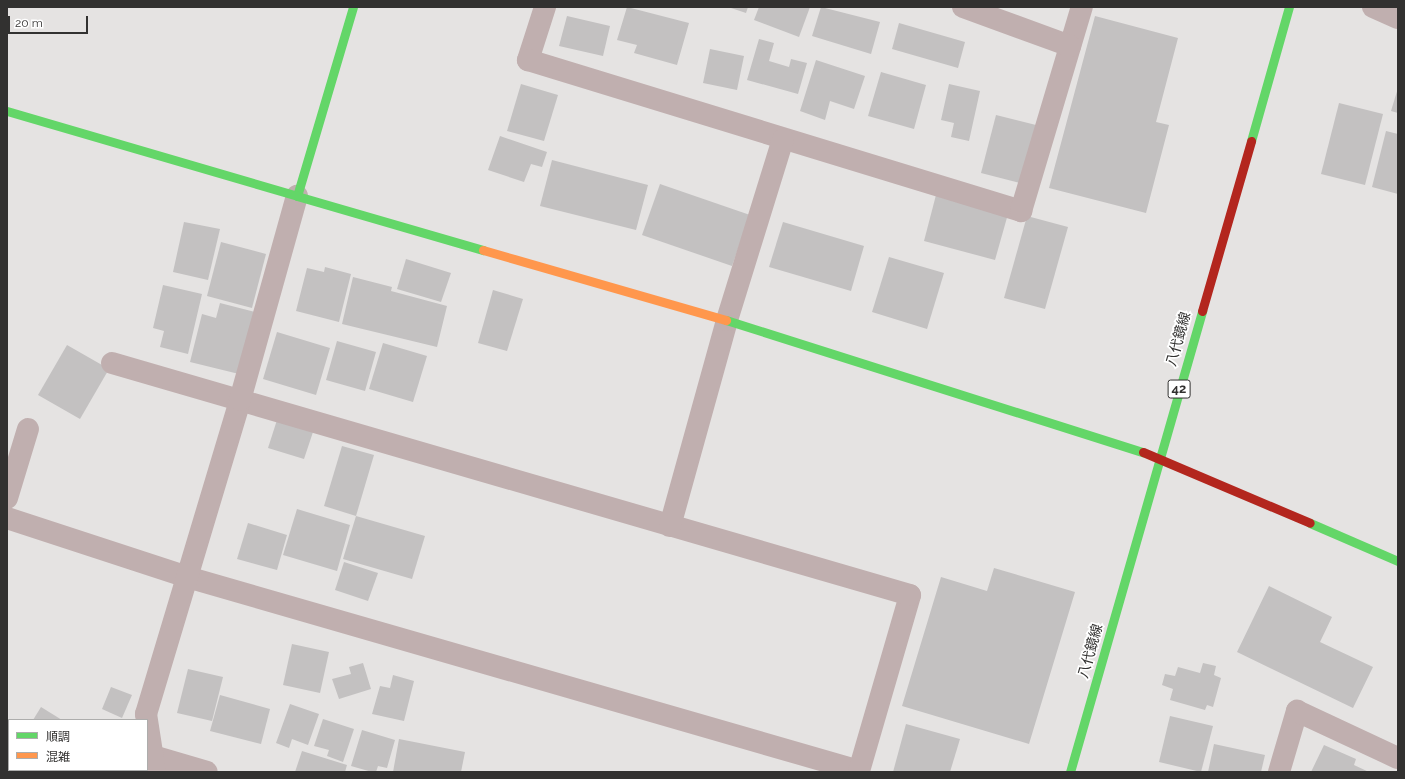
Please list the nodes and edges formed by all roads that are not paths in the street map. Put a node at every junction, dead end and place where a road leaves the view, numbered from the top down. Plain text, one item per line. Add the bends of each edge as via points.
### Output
1 (353, 7) edge
2 (545, 7) edge
3 (963, 7) edge
4 (1082, 7) edge
5 (1290, 7) edge
6 (1373, 7) edge
7 (1398, 18) edge
8 (1070, 46) junction
9 (7, 111) edge
10 (783, 139) junction
11 (297, 196) junction
12 (727, 320) junction
13 (112, 363) dead end
14 (240, 400) junction
15 (28, 430) dead end
16 (1159, 457) junction
17 (7, 498) edge
18 (7, 518) edge
19 (670, 526) junction
20 (1398, 561) edge
21 (187, 577) junction
22 (147, 719) edge
23 (148, 726) edge
24 (1398, 758) edge
25 (154, 764) edge
26 (859, 771) edge
27 (207, 772) edge
28 (1070, 772) edge
29 (1279, 772) edge

1 - 11 street
2 - 10 street via 528,60
3 - 8 street
4 - 8 street
5 - 16 street, 八代鏡線 / 42
6 - 7 street
8 - 10 street via 1021,211
9 - 11 street
10 - 12 street
11 - 12 street
11 - 14 street
12 - 16 street
12 - 19 street
13 - 14 street
14 - 19 street
14 - 21 street
15 - 17 street
16 - 20 street
16 - 28 street, 八代鏡線 / 42
18 - 21 street
19 - 26 street via 910,595
21 - 22 street via 146,714
21 - 26 street
23 - 25 street
24 - 29 street via 1297,711
25 - 27 street

